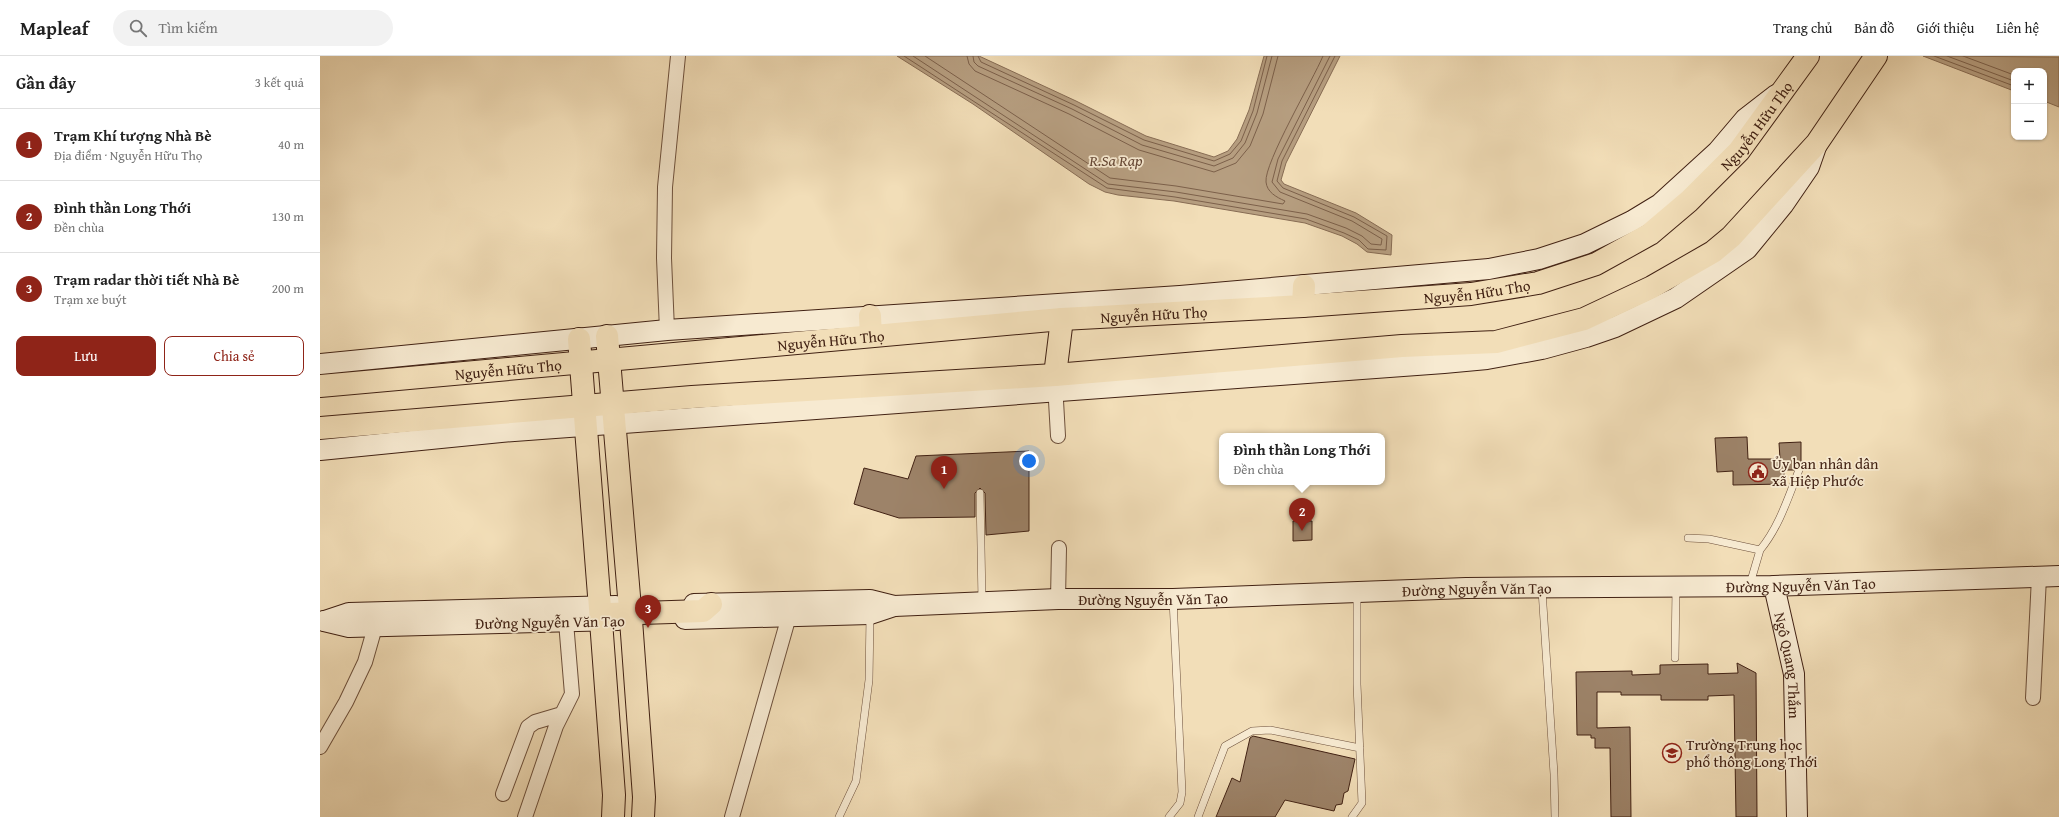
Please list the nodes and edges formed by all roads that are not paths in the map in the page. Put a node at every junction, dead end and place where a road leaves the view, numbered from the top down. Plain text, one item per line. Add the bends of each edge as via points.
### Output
1 (678, 56) edge
2 (1808, 56) edge
3 (1876, 56) edge
4 (1303, 296) junction
5 (1062, 319) junction
6 (870, 326) junction
7 (666, 330) junction
8 (607, 336) junction
9 (579, 338) junction
10 (609, 360) junction
11 (580, 362) junction
12 (320, 364) edge
13 (1055, 383) junction
14 (320, 386) edge
15 (614, 413) junction
16 (585, 416) junction
17 (320, 428) edge
18 (1058, 436) dead end
19 (320, 450) edge
20 (1799, 470) dead end
21 (980, 493) dead end
22 (1688, 538) dead end
23 (1059, 548) dead end
24 (1760, 550) junction
25 (2059, 576) edge
26 (2039, 577) junction
27 (1676, 586) junction
28 (1750, 586) junction
29 (1774, 586) junction
30 (1542, 587) junction
31 (1357, 592) junction
32 (1058, 599) junction
33 (1173, 599) junction
34 (711, 604) joint
35 (982, 604) junction
36 (894, 606) junction
37 (630, 613) junction
38 (600, 614) junction
39 (870, 614) junction
40 (789, 616) junction
41 (322, 621) edge
42 (566, 622) junction
43 (375, 627) junction
44 (1675, 658) dead end
45 (2033, 698) dead end
46 (562, 714) junction
47 (320, 747) edge
48 (1360, 748) junction
49 (503, 794) dead end
50 (526, 817) edge
51 (613, 817) edge
52 (643, 817) edge
53 (732, 817) edge
54 (839, 817) edge
55 (1169, 817) edge
56 (1198, 817) edge
57 (1352, 817) edge
58 (1555, 817) edge
59 (1797, 817) edge

1 - 7 street via 665,187
2 - 4 main road, Nguyễn Hữu Thọ via 1739,151 1689,201 1650,234 1596,264 1538,282 1471,294
3 - 13 main road via 1817,143 1731,237 1713,252 1652,287 1584,319 1496,342 1402,346 1146,376
4 - 5 main road, Nguyễn Hữu Thọ
4 - 6 main road, Nguyễn Hữu Thọ
5 - 6 main road, Nguyễn Hữu Thọ
5 - 13 main road
6 - 7 main road, Nguyễn Hữu Thọ
6 - 10 main road, Nguyễn Hữu Thọ
7 - 8 main road, Nguyễn Hữu Thọ
8 - 9 main road, Nguyễn Hữu Thọ
8 - 10 main road
9 - 11 main road
9 - 12 main road, Nguyễn Hữu Thọ
10 - 11 main road, Nguyễn Hữu Thọ
10 - 15 main road
11 - 14 main road, Nguyễn Hữu Thọ
11 - 16 main road
13 - 15 main road
13 - 18 street
15 - 16 main road
15 - 37 main road
16 - 17 main road
16 - 19 main road via 501,432
16 - 38 main road
20 - 24 lane via 1778,523
21 - 35 lane
22 - 24 lane via 1709,539
23 - 32 street
24 - 28 lane
25 - 26 main road, Đường Nguyễn Văn Tạo
26 - 29 main road, Đường Nguyễn Văn Tạo
26 - 45 street
27 - 28 main road, Đường Nguyễn Văn Tạo
27 - 30 main road, Đường Nguyễn Văn Tạo
27 - 44 lane
28 - 29 main road, Đường Nguyễn Văn Tạo
29 - 59 main road, Ngô Quang Thắm via 1794,674
30 - 31 main road, Đường Nguyễn Văn Tạo
30 - 58 lane
31 - 33 main road, Đường Nguyễn Văn Tạo
31 - 48 lane
32 - 33 main road, Đường Nguyễn Văn Tạo
32 - 35 main road, Đường Nguyễn Văn Tạo
33 - 55 lane via 1182,792 1180,803
34 - 36 main road, Đường Nguyễn Văn Tạo via 870,600
34 - 37 main road via 703,611
35 - 36 main road, Đường Nguyễn Văn Tạo
36 - 39 main road, Đường Nguyễn Văn Tạo
37 - 38 main road
37 - 40 main road, Đường Nguyễn Văn Tạo
37 - 52 main road via 644,797
38 - 41 main road, Đường Nguyễn Văn Tạo via 349,613
38 - 42 main road, Đường Nguyễn Văn Tạo
38 - 51 main road via 614,795
39 - 40 main road, Đường Nguyễn Văn Tạo
39 - 54 lane via 869,680 856,781
40 - 53 street
41 - 43 main road, Đường Nguyễn Văn Tạo via 349,627
42 - 43 main road, Đường Nguyễn Văn Tạo
42 - 46 street via 573,687
43 - 47 street via 365,662
46 - 49 street via 532,723 528,727
46 - 50 street
48 - 56 lane via 1270,730 1252,731 1225,746
48 - 57 lane via 1362,803

